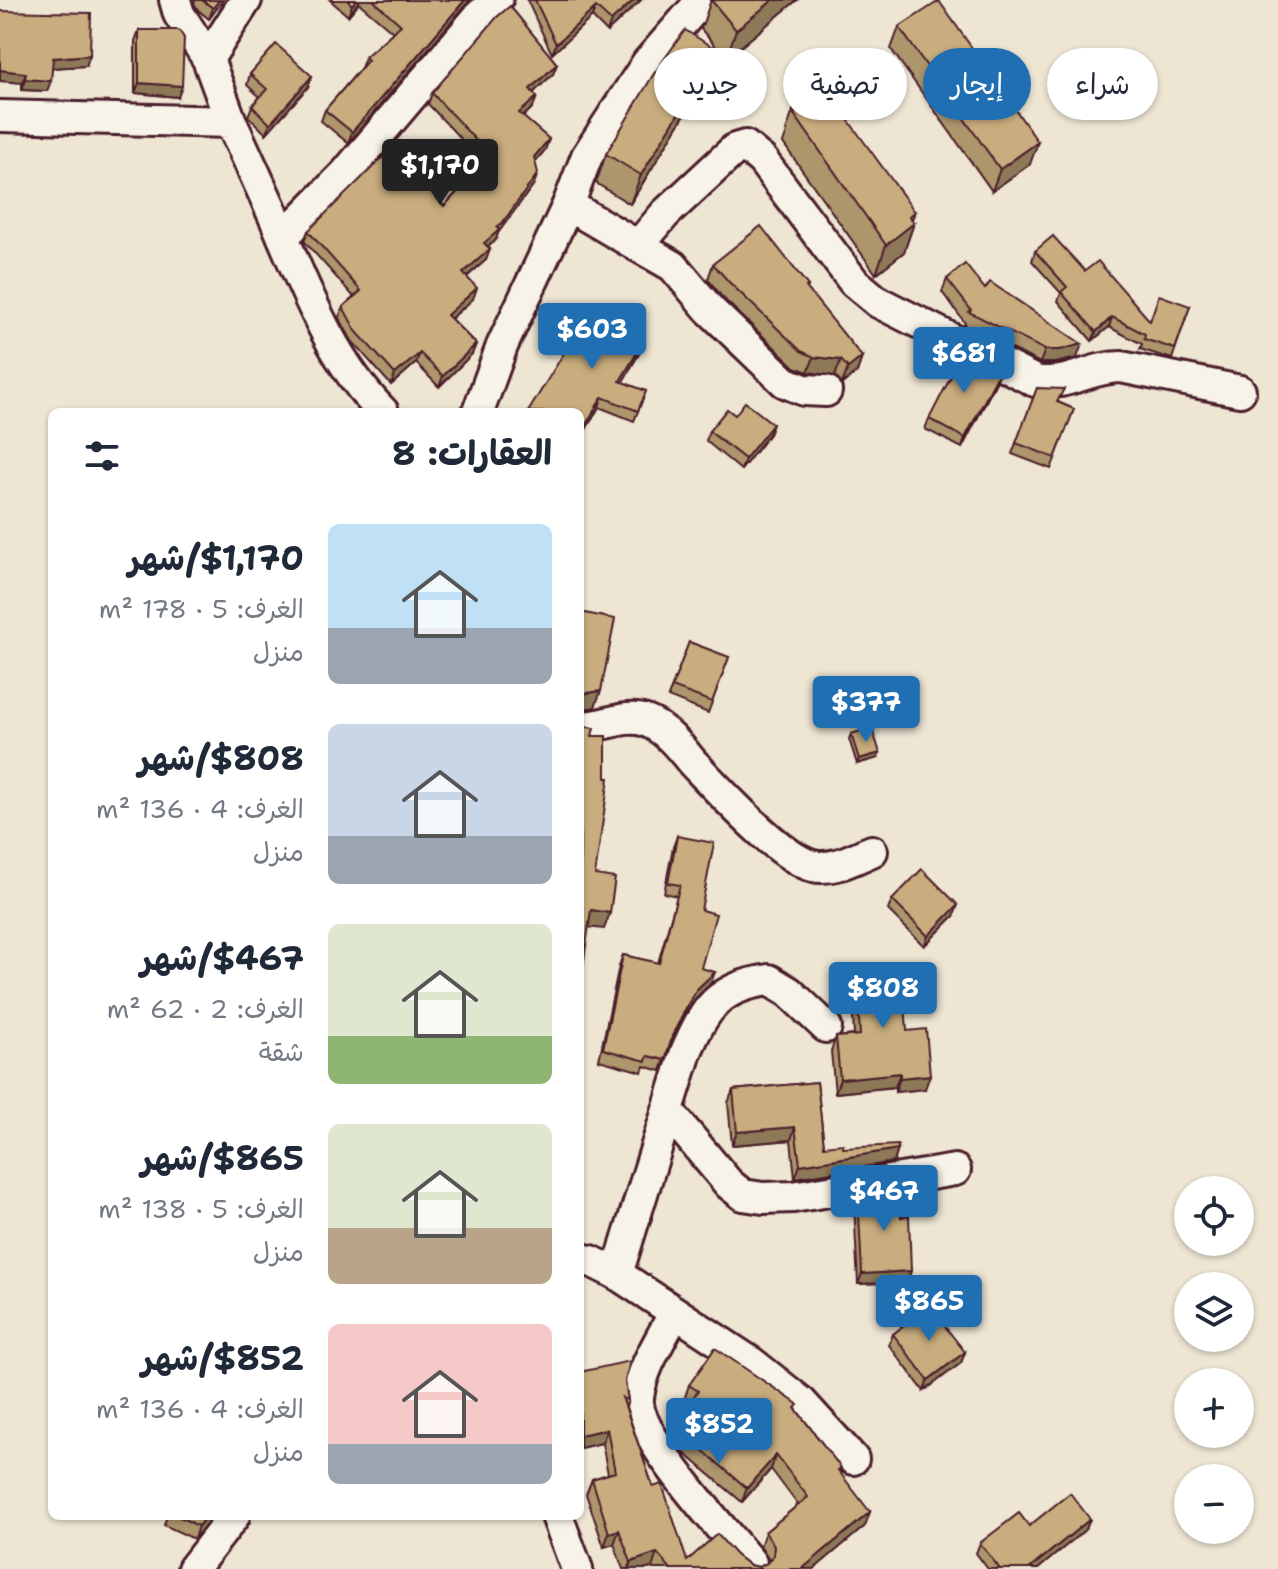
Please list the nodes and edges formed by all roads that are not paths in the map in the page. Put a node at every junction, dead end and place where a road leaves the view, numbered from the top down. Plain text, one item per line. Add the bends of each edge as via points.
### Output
1 (175, 0) edge
2 (246, 0) edge
3 (497, 0) edge
4 (694, 3) edge
5 (208, 59) junction
6 (0, 116) edge
7 (231, 122) junction
8 (568, 205) junction
9 (283, 237) junction
10 (638, 246) junction
11 (826, 391) dead end
12 (1240, 391) dead end
13 (379, 408) edge
14 (479, 408) edge
15 (584, 727) edge
16 (872, 851) dead end
17 (826, 1027) dead end
18 (668, 1111) junction
19 (955, 1170) dead end
20 (584, 1260) edge
21 (617, 1274) junction
22 (674, 1314) junction
23 (853, 1459) dead end
24 (231, 1520) edge
25 (559, 1520) edge
26 (751, 1563) edge
27 (193, 1569) edge
28 (577, 1569) edge

1 - 5 street
2 - 5 street
3 - 9 street
4 - 8 street via 587,156
5 - 7 street
6 - 7 street
7 - 9 street
8 - 10 street
8 - 14 street via 502,346
9 - 13 street via 320,320
10 - 11 street via 673,266 785,382
10 - 12 street via 665,214 735,149 745,146 762,160 854,282 878,302 1035,381 1064,382 1121,367
15 - 16 street via 629,718 663,731 727,800 810,866 835,865
17 - 18 street via 769,980 738,987 701,1017
18 - 19 street via 743,1195 793,1197
18 - 21 street
20 - 21 street
21 - 22 street
22 - 23 street via 752,1363 801,1402
22 - 26 street via 640,1384 637,1402 654,1442
24 - 27 street
25 - 28 street

